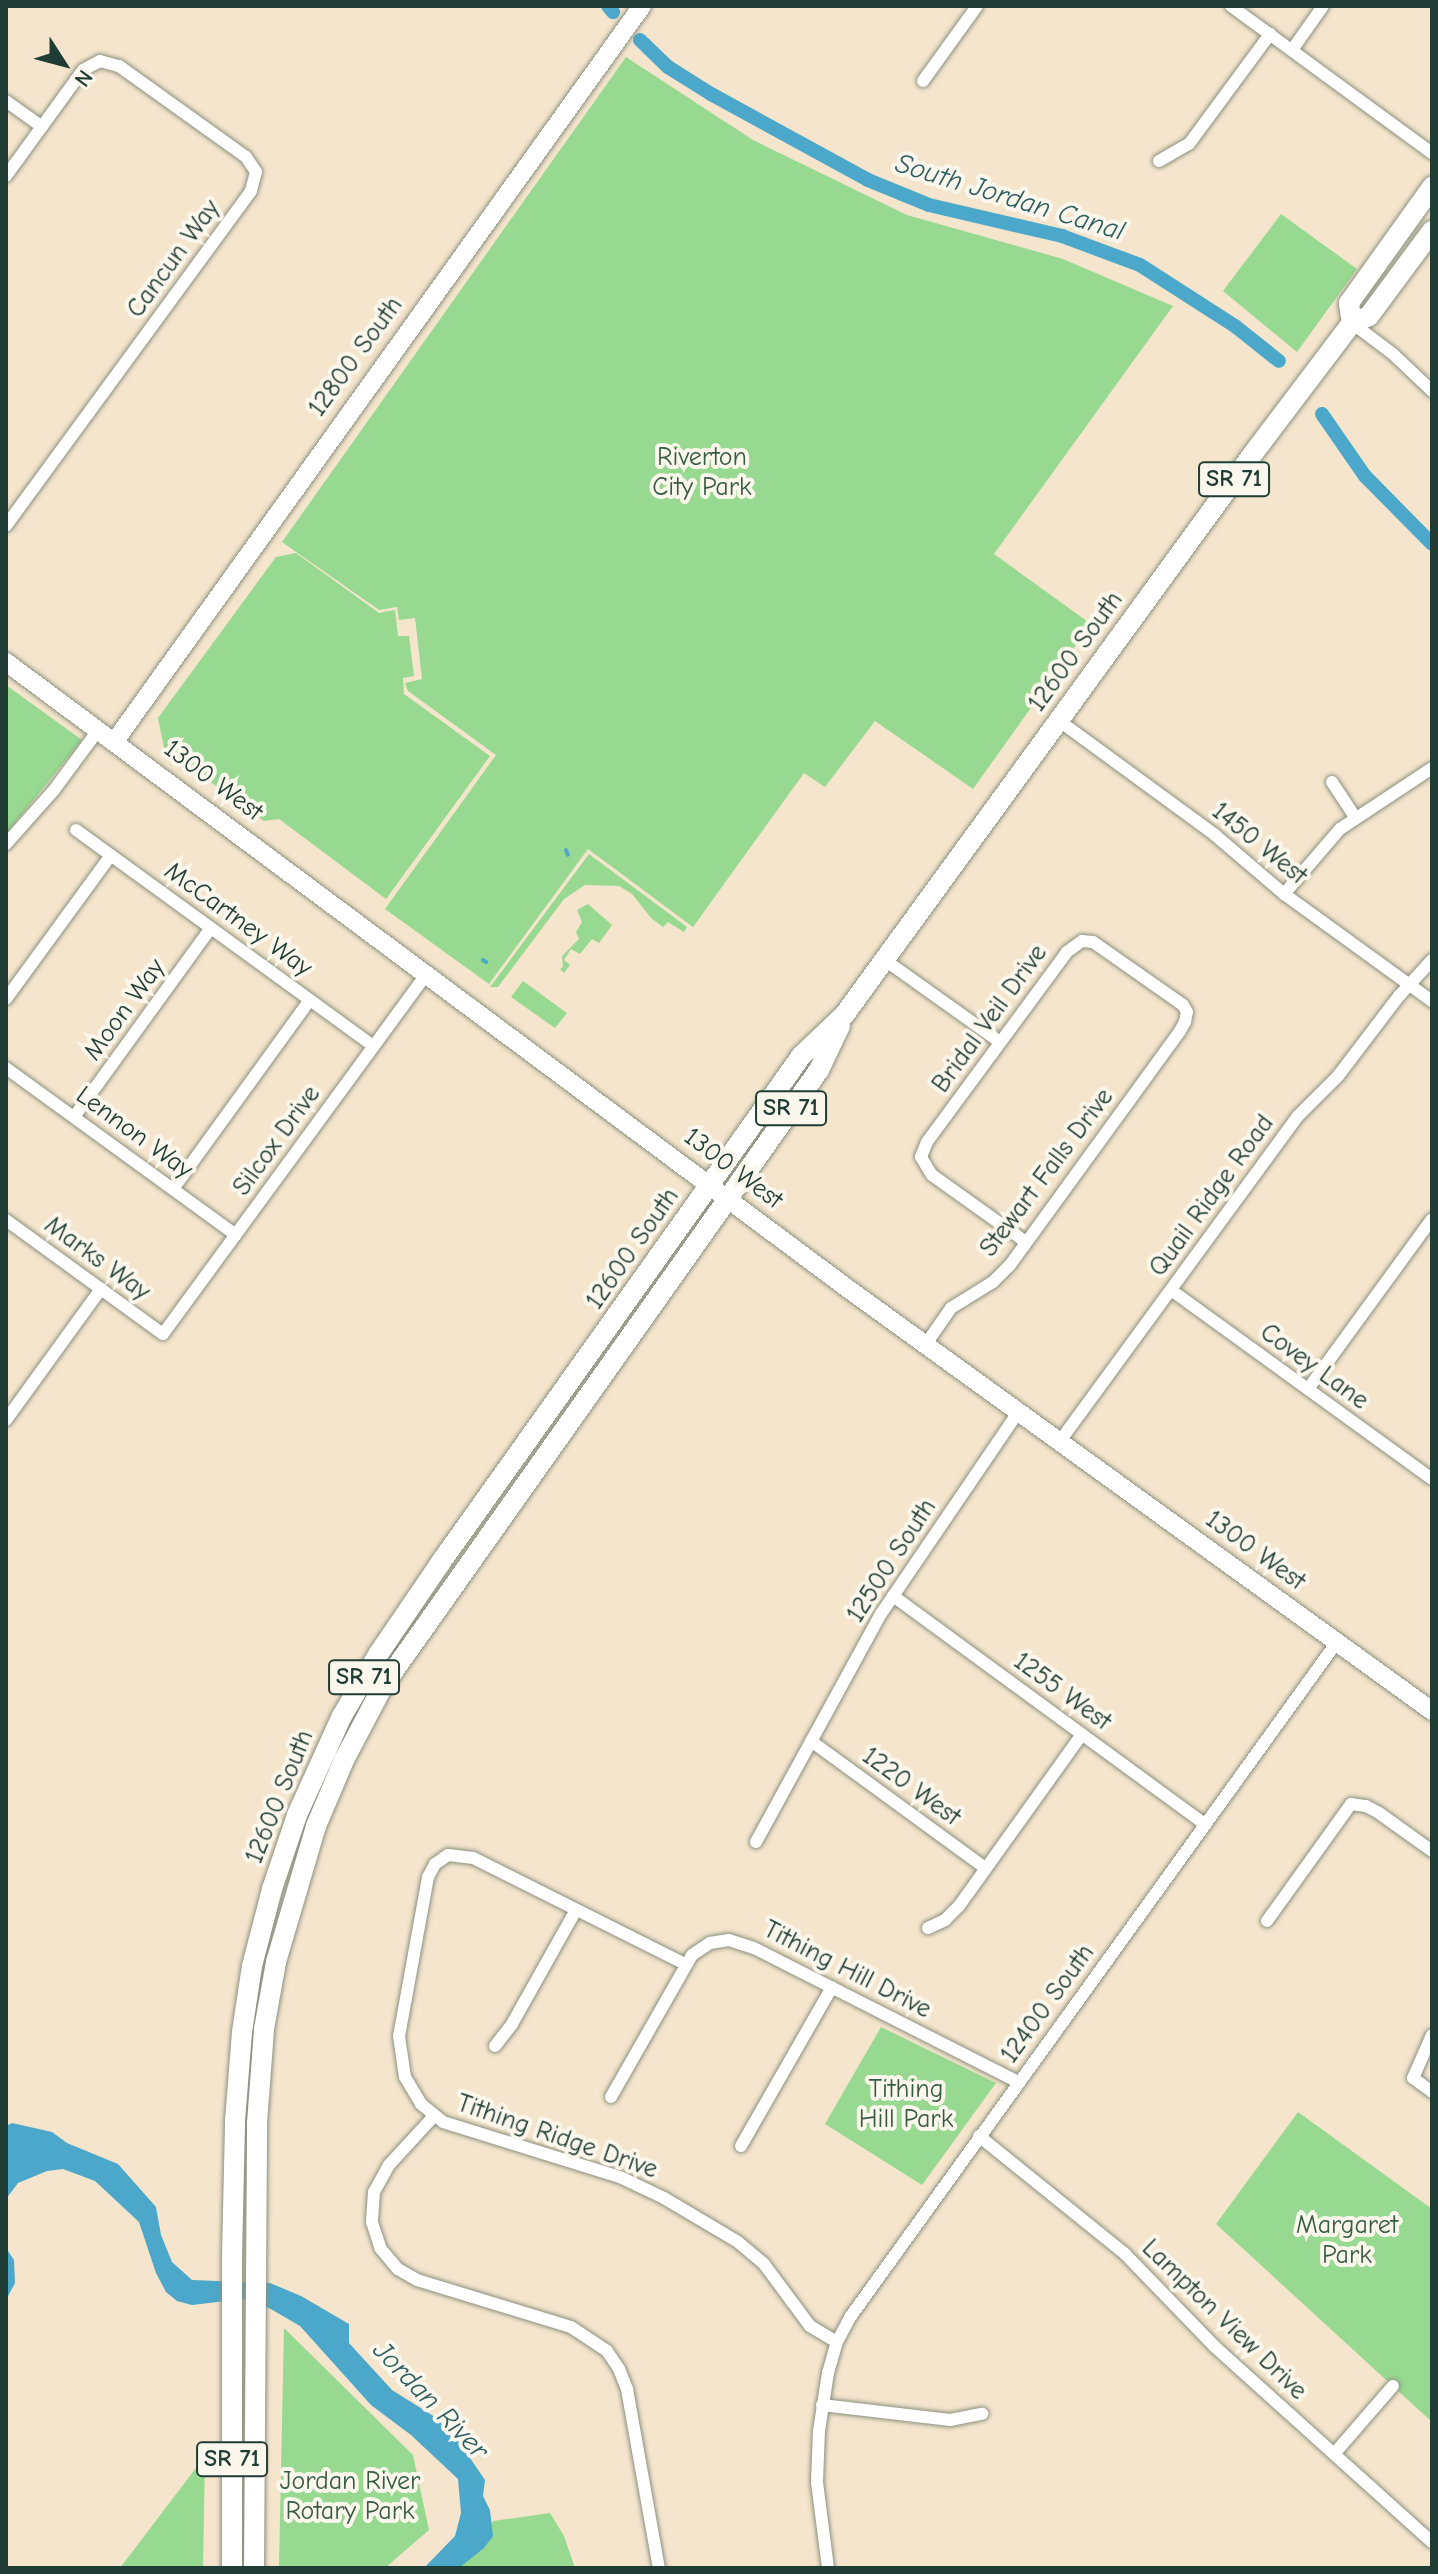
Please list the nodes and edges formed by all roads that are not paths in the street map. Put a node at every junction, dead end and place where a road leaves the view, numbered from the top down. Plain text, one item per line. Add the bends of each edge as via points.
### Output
1 (642, 6) edge
2 (977, 6) edge
3 (1231, 6) edge
4 (1323, 6) edge
5 (1270, 34) junction
6 (1292, 50) junction
7 (923, 81) dead end
8 (6, 101) edge
9 (42, 127) junction
10 (1432, 153) edge
11 (1159, 161) dead end
12 (6, 176) edge
13 (1432, 187) edge
14 (1432, 231) edge
15 (1352, 323) junction
16 (1432, 391) edge
17 (6, 526) edge
18 (6, 662) edge
19 (1058, 720) junction
20 (99, 729) junction
21 (115, 741) junction
22 (1432, 768) edge
23 (1332, 782) dead end
24 (1355, 817) junction
25 (76, 830) dead end
26 (6, 844) edge
27 (111, 855) junction
28 (1284, 894) junction
29 (211, 928) junction
30 (885, 960) junction
31 (1432, 960) edge
32 (426, 974) junction
33 (1410, 985) junction
34 (6, 999) edge
35 (310, 1000) junction
36 (1432, 1001) edge
37 (1187, 1012) joint
38 (845, 1014) junction
39 (1000, 1042) junction
40 (373, 1046) junction
41 (6, 1068) edge
42 (74, 1117) junction
43 (710, 1184) junction
44 (173, 1189) junction
45 (727, 1197) junction
46 (1432, 1219) edge
47 (6, 1220) edge
48 (236, 1235) junction
49 (1026, 1242) junction
50 (101, 1289) junction
51 (1171, 1290) junction
52 (163, 1334) joint
53 (926, 1344) junction
54 (1308, 1389) junction
55 (1019, 1411) junction
56 (6, 1420) edge
57 (1060, 1441) junction
58 (1432, 1479) edge
59 (893, 1596) junction
60 (1337, 1642) junction
61 (1432, 1711) edge
62 (1082, 1734) junction
63 (811, 1741) junction
64 (1205, 1824) junction
65 (756, 1842) dead end
66 (1430, 1845) edge
67 (985, 1868) junction
68 (576, 1910) junction
69 (1267, 1921) dead end
70 (928, 1928) dead end
71 (685, 1964) junction
72 (832, 1987) junction
73 (1432, 2035) edge
74 (495, 2046) dead end
75 (1018, 2082) junction
76 (1432, 2092) edge
77 (611, 2097) dead end
78 (434, 2116) junction
79 (979, 2136) junction
80 (741, 2146) dead end
81 (837, 2342) junction
82 (1393, 2386) dead end
83 (822, 2405) junction
84 (982, 2414) dead end
85 (1334, 2454) junction
86 (1432, 2542) edge
87 (232, 2568) edge
88 (254, 2568) edge
89 (659, 2568) edge
90 (828, 2568) edge

1 - 21 street, 12800 South
2 - 7 street
3 - 5 street
4 - 6 street
5 - 6 street
5 - 11 street via 1189,144
6 - 10 street
8 - 9 street
9 - 12 street
9 - 17 street, Cancun Way via 83,70 100,61 119,66 246,157 256,172 255,181
13 - 15 main road, 12600 South / SR 71 via 1349,303
14 - 15 main road, 12600 South / SR 71 via 1369,316
15 - 16 street
15 - 19 main road, 12600 South / SR 71
18 - 20 street, 1300 West
19 - 28 street, 1450 West via 1215,835
19 - 30 main road, 12600 South / SR 71
20 - 21 street, 1300 West
20 - 26 street
21 - 32 street, 1300 West
22 - 24 street
23 - 24 street
24 - 28 street via 1326,841
25 - 27 street, McCartney Way
27 - 29 street, McCartney Way
27 - 34 street
28 - 33 street, 1450 West
29 - 35 street, McCartney Way
29 - 42 street, Moon Way
30 - 38 main road, 12600 South / SR 71
30 - 39 street
31 - 33 street, Quail Ridge Road
32 - 40 street, Silcox Drive
32 - 43 street, 1300 West
33 - 36 street, 1450 West
33 - 51 street, Quail Ridge Road via 1347,1066 1298,1116
35 - 40 street, McCartney Way
35 - 44 street
37 - 39 street, Bridal Veil Drive via 1102,946 1082,941 1067,952
37 - 49 street, Stewart Falls Drive via 1180,1031
38 - 43 main road, 12600 South / SR 71 via 802,1055
38 - 45 main road, 12600 South / SR 71 via 819,1070
39 - 49 street, Bridal Veil Drive via 921,1157 932,1175
40 - 48 street, Silcox Drive
41 - 42 street, Lennon Way
42 - 44 street, Lennon Way
43 - 45 street, 1300 West
43 - 87 main road, 12600 South / SR 71 via 379,1653 318,1766 272,1889 252,1966 235,2121
44 - 48 street, Lennon Way
45 - 53 street, 1300 West
45 - 88 main road, 12600 South / SR 71 via 383,1686 316,1826 271,1989 257,2123
46 - 54 street
47 - 50 street, Marks Way
48 - 52 street, Silcox Drive
49 - 53 street, Stewart Falls Drive via 999,1277 951,1308
50 - 52 street, Marks Way
50 - 56 street
51 - 54 street, Covey Lane
51 - 57 street, Quail Ridge Road
53 - 55 street, 1300 West
54 - 58 street, Covey Lane
55 - 57 street, 1300 West
55 - 59 street, 12500 South
57 - 60 street, 1300 West
59 - 62 street, 1255 West
59 - 63 street, 12500 South
60 - 61 street, 1300 West
60 - 64 street, 12400 South
62 - 64 street, 1255 West
62 - 67 street
63 - 65 street, 12500 South
63 - 67 street, 1220 West
64 - 75 street, 12400 South
66 - 69 street via 1366,1806 1351,1804
67 - 70 street via 959,1906
68 - 71 street
68 - 74 street
68 - 78 street, Tithing Ridge Drive via 465,1855 440,1859 428,1877 399,2036 405,2077
71 - 72 street, Tithing Hill Drive via 710,1943 738,1941
71 - 77 street
72 - 75 street, Tithing Hill Drive
72 - 80 street
73 - 76 street via 1413,2078
75 - 79 street, 12400 South
78 - 81 street, Tithing Ridge Drive via 620,2177 664,2198 747,2249 810,2326
78 - 89 street via 389,2165 374,2192 372,2222 381,2249 398,2269 417,2280 571,2327 607,2351 627,2389
79 - 81 street, 12400 South via 866,2292
79 - 85 street, Lampton View Drive via 1125,2254 1214,2346
81 - 83 street, 12400 South
82 - 85 street
83 - 84 street via 950,2420
83 - 90 street, 12400 South via 817,2482
85 - 86 street, Lampton View Drive

